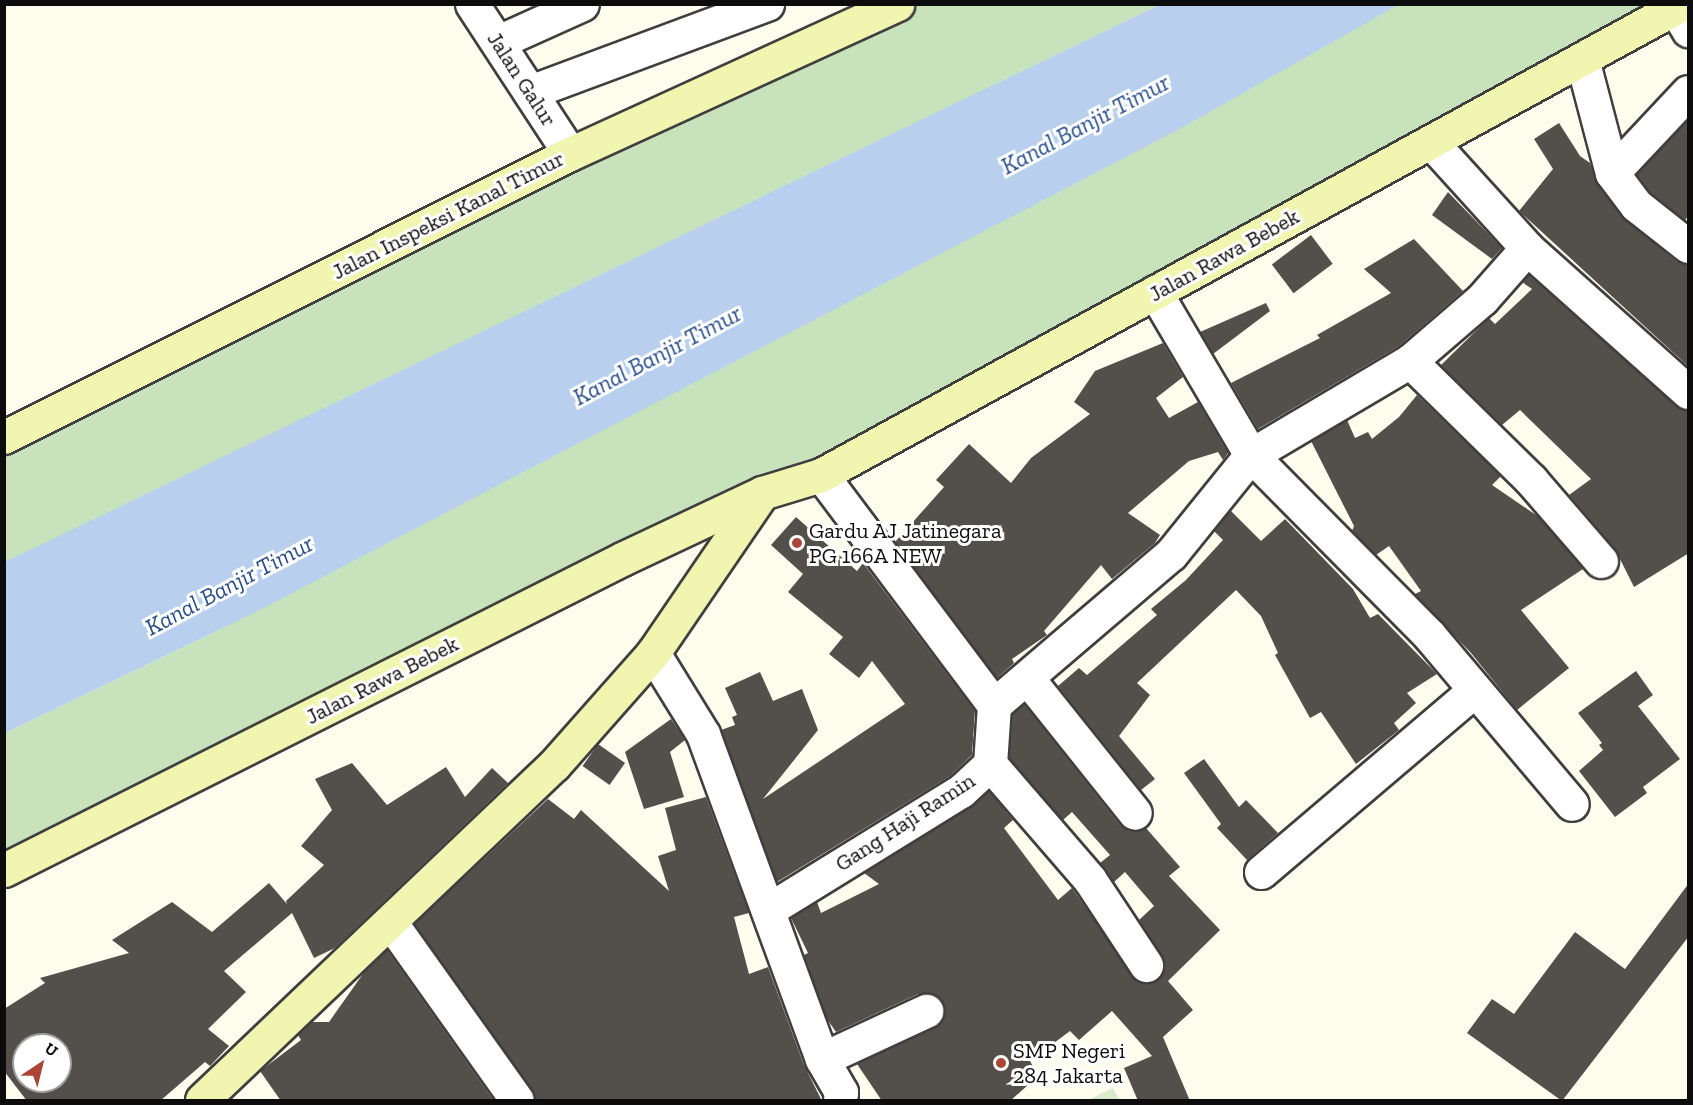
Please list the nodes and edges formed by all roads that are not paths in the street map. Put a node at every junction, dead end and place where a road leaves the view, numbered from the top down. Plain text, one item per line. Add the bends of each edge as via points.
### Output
1 (472, 4) edge
2 (582, 4) edge
3 (767, 4) edge
4 (897, 4) edge
5 (1682, 14) edge
6 (498, 42) junction
7 (1582, 59) junction
8 (530, 92) junction
9 (1689, 92) edge
10 (1431, 142) junction
11 (570, 154) junction
12 (1612, 173) junction
13 (1689, 246) edge
14 (1527, 248) junction
15 (1155, 292) junction
16 (1410, 361) junction
17 (1689, 392) edge
18 (4, 436) edge
19 (1251, 455) junction
20 (821, 475) junction
21 (762, 493) junction
22 (1600, 561) dead end
23 (654, 653) junction
24 (1029, 679) junction
25 (1474, 691) junction
26 (994, 705) junction
27 (990, 764) junction
28 (1572, 804) dead end
29 (1135, 813) dead end
30 (4, 870) edge
31 (1261, 872) dead end
32 (768, 910) junction
33 (391, 922) junction
34 (1146, 965) dead end
35 (926, 1011) dead end
36 (822, 1059) junction
37 (202, 1101) edge
38 (517, 1101) edge
39 (840, 1101) edge

1 - 6 street, Jalan Galur
2 - 6 street
3 - 8 street
4 - 11 street, Jalan Inspeksi Kanal Timur
5 - 7 street, Jalan Rawa Bebek
6 - 8 street, Jalan Galur
7 - 10 street, Jalan Rawa Bebek
7 - 12 street
8 - 11 street, Jalan Galur
9 - 12 street
10 - 14 street
10 - 15 street, Jalan Rawa Bebek
11 - 18 street, Jalan Inspeksi Kanal Timur
12 - 13 street via 1636,205
14 - 16 street via 1482,299
14 - 17 street
15 - 19 street
15 - 20 street, Jalan Rawa Bebek
16 - 19 street
16 - 22 street via 1539,488
19 - 24 street via 1171,554
19 - 25 street via 1429,635
20 - 21 street, Jalan Rawa Bebek
20 - 26 street
21 - 23 street
21 - 30 street, Jalan Rawa Bebek via 576,582
23 - 32 street via 703,734
23 - 33 street via 554,765
24 - 26 street
24 - 29 street
25 - 28 street
25 - 31 street
26 - 27 street, Gang Haji Ramin
27 - 32 street, Gang Haji Ramin via 961,791
27 - 34 street via 1090,880
32 - 36 street
33 - 37 street
33 - 38 street
35 - 36 street
36 - 39 street via 841,1092

